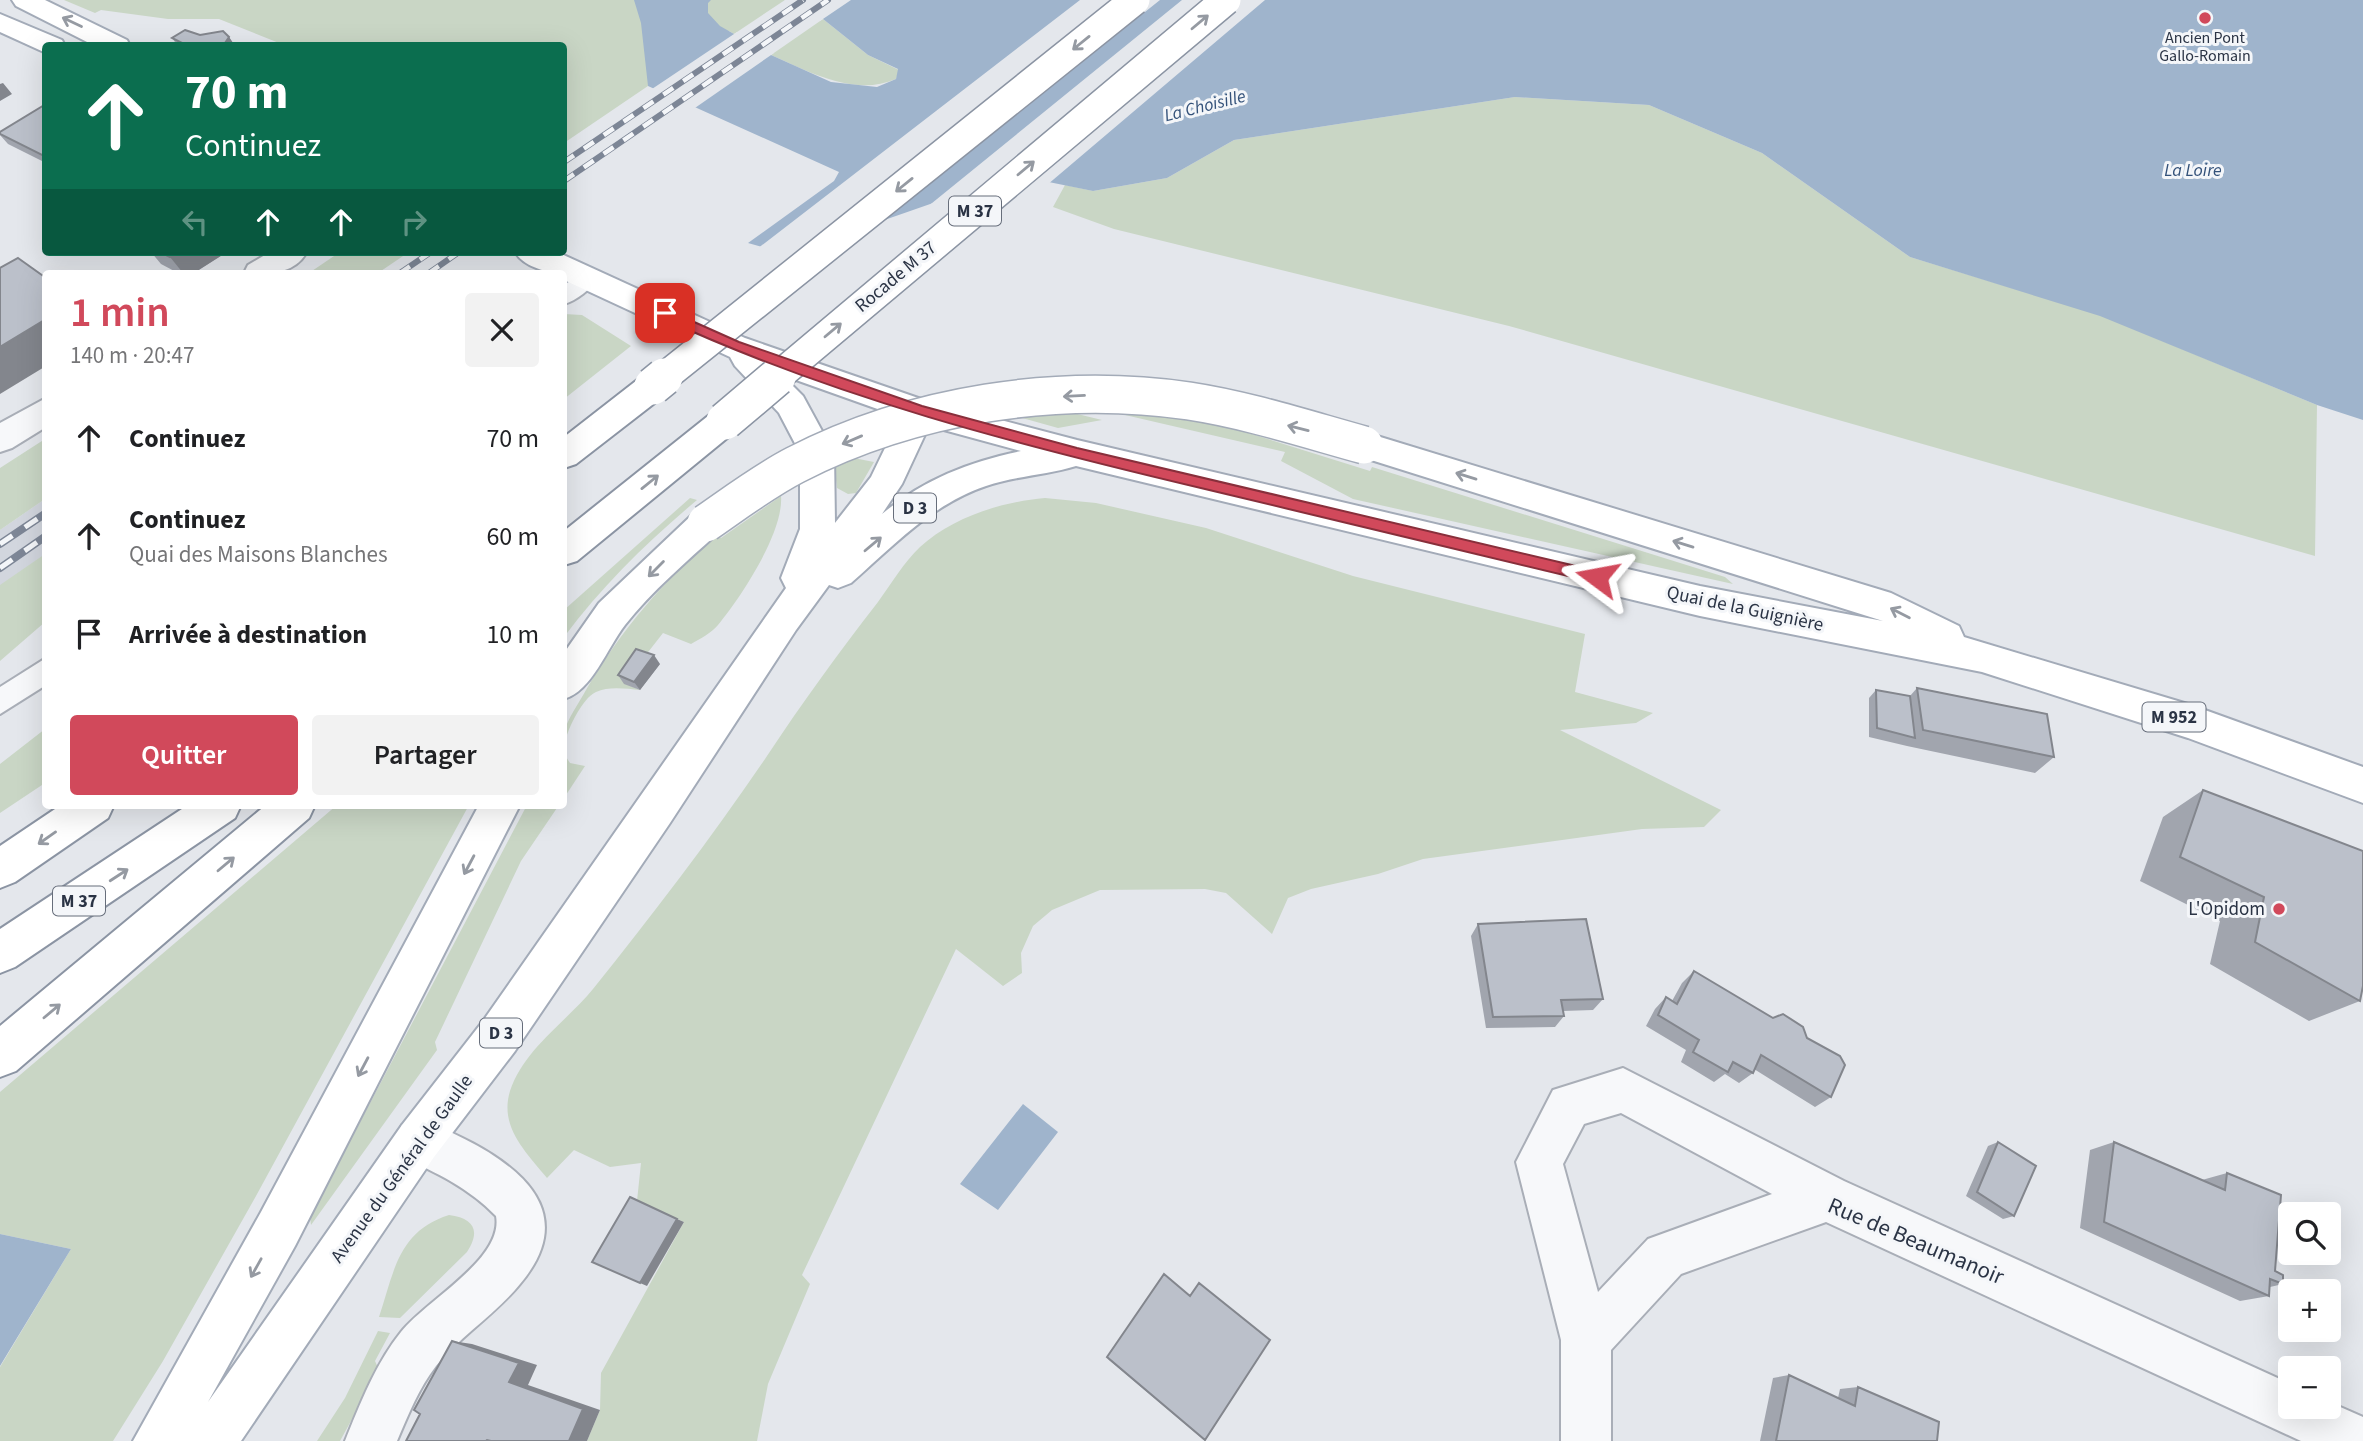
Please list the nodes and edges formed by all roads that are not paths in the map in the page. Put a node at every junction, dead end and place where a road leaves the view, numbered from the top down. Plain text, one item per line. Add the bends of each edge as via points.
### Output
1 (25, 0) edge
2 (1135, 0) edge
3 (1226, 0) edge
4 (0, 22) edge
5 (43, 42) edge
6 (109, 42) edge
7 (286, 256) edge
8 (535, 256) edge
9 (264, 270) edge
10 (553, 270) edge
11 (575, 287) edge
12 (734, 346) junction
13 (919, 411) junction
14 (42, 413) edge
15 (0, 439) edge
16 (567, 453) edge
17 (1077, 453) junction
18 (596, 524) junction
19 (567, 548) edge
20 (567, 556) edge
21 (783, 619) junction
22 (1982, 656) junction
23 (42, 671) edge
24 (567, 679) edge
25 (0, 702) edge
26 (2363, 785) edge
27 (88, 809) edge
28 (215, 809) edge
29 (290, 809) edge
30 (498, 809) edge
31 (0, 869) edge
32 (0, 953) edge
33 (0, 1055) edge
34 (418, 1141) junction
35 (1826, 1198) junction
36 (1586, 1340) junction
37 (159, 1441) edge
38 (211, 1441) edge
39 (370, 1441) edge
40 (1586, 1441) edge
41 (2358, 1441) edge

6 -> 1 main road
2 -> 16 main road, bridge
18 -> 3 main road, Rocade M 37 / M 37, bridge
4 - 5 main road
7 - 9 street
8 - 10 main road
11 - 12 main road
12 - 13 main road, M 952
12 - 21 main road, D 3 via 791,405 817,453 818,528
13 - 17 main road, M 952
13 - 21 main road, D 3 via 885,484
14 - 15 street
21 -> 17 main road, D 3 via 922,502 998,469
17 - 22 main road, Quai de la Guignière / M 952 via 1700,601
18 - 19 main road, Rocade M 37 / M 37
18 - 20 main road
21 - 34 main road, Avenue du Général de Gaulle / D 3 via 499,1036
22 -> 24 main road, bridge via 1891,608 1364,445 1189,401 1112,394 956,410 878,430 807,459 706,523 656,568 612,614
22 - 26 main road, Quai de la Guignière / M 952 via 2191,722
23 - 25 lane
27 -> 31 main road
32 -> 28 main road, M 37
33 -> 29 main road
30 -> 37 main road via 278,1229
34 - 38 main road, Avenue du Général de Gaulle / D 3
34 - 39 street via 479,1168 500,1184 513,1200 522,1235 500,1272 425,1341
35 - 36 street, Rue de Beaumanoir via 1665,1256
35 - 36 street via 1623,1090 1569,1106 1539,1162
35 - 41 street, Rue de Beaumanoir
36 - 40 street

